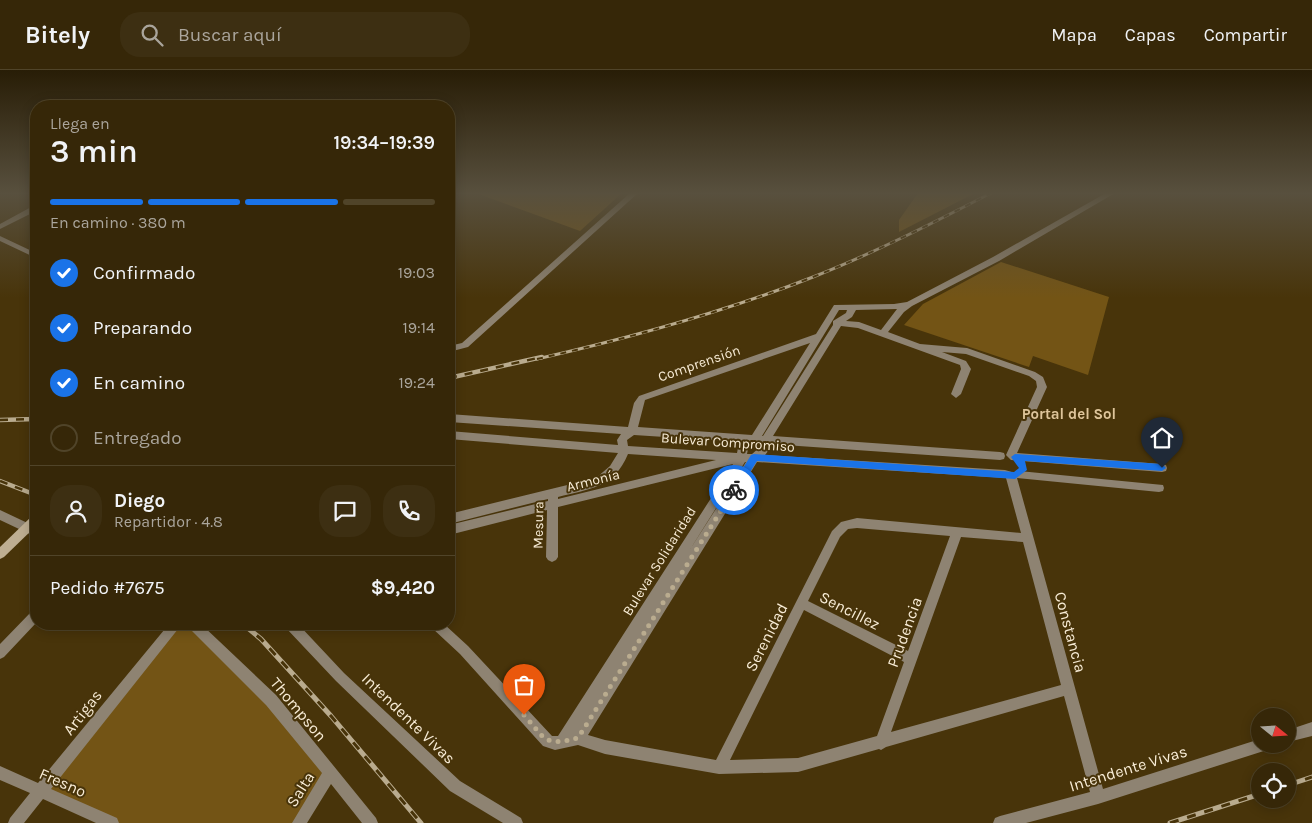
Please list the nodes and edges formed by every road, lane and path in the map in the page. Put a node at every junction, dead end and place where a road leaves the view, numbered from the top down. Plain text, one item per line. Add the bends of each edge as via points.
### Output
1 (595, 228) edge
2 (1050, 228) edge
3 (0, 238) edge
4 (30, 253) edge
5 (909, 304) junction
6 (853, 307) junction
7 (839, 322) junction
8 (828, 324) junction
9 (883, 334) junction
10 (821, 335) junction
11 (921, 347) junction
12 (455, 348) edge
13 (956, 394) dead end
14 (455, 418) edge
15 (632, 431) junction
16 (455, 436) edge
17 (760, 440) junction
18 (625, 450) junction
19 (1009, 456) junction
20 (749, 457) junction
21 (1162, 468) dead end
22 (1012, 475) junction
23 (1158, 488) dead end
24 (553, 499) junction
25 (0, 515) edge
26 (455, 518) edge
27 (29, 528) edge
28 (455, 528) edge
29 (957, 532) junction
30 (1028, 538) junction
31 (0, 548) edge
32 (0, 554) edge
33 (552, 557) dead end
34 (801, 603) junction
35 (30, 621) edge
36 (171, 630) edge
37 (199, 630) edge
38 (296, 630) edge
39 (442, 630) edge
40 (0, 653) edge
41 (911, 659) junction
42 (1068, 689) junction
43 (1312, 729) edge
44 (1296, 734) edge
45 (578, 738) junction
46 (562, 742) junction
47 (881, 743) junction
48 (1251, 748) edge
49 (719, 767) junction
50 (0, 773) edge
51 (330, 773) junction
52 (41, 791) junction
53 (1098, 797) junction
54 (15, 823) edge
55 (112, 823) edge
56 (299, 823) edge
57 (371, 823) edge
58 (516, 823) edge
59 (1000, 823) edge

1 - 12 street via 465,345
2 - 5 street
3 - 4 street
5 - 6 street
5 - 9 street
6 - 7 street, Bulevar Solidaridad via 849,315
6 - 8 street, Bulevar Solidaridad via 837,307
7 - 8 street
7 - 9 street
7 - 17 street, Bulevar Solidaridad
8 - 10 street, Bulevar Solidaridad
9 - 11 street
10 - 15 street, Comprensión via 642,398
10 - 17 street, Bulevar Solidaridad
11 - 13 street via 963,364 966,369
11 - 19 street via 967,351 1032,374 1040,380 1042,387
14 - 15 street, Bulevar Compromiso
15 - 17 street, Bulevar Compromiso
15 - 18 street, Comprensión via 622,440
16 - 18 street, Bulevar Compromiso
17 - 19 street, Bulevar Compromiso
17 - 20 street, Bulevar Solidaridad via 764,450
17 - 20 street, Bulevar Solidaridad via 746,443 742,448 741,453
18 - 20 street, Bulevar Compromiso
18 - 24 street, Armonía via 611,473 599,482
19 - 21 street, Bulevar Compromiso
19 - 22 street via 1023,466 1022,472
19 - 22 street via 997,458 996,464
20 - 22 street, Bulevar Compromiso
20 - 24 street, Armonía
20 - 45 street, Bulevar Solidaridad
20 - 46 street, Bulevar Solidaridad
22 - 23 street, Bulevar Compromiso
22 - 30 street, Constancia
24 - 26 street, Armonía
24 - 28 street, Armonía
24 - 33 street, Mesura
25 - 27 street
27 - 31 main road
27 - 32 main road
29 - 30 street
29 - 34 street, Serenidad via 858,523 845,525 836,534
29 - 41 street, Prudencia
30 - 42 street, Constancia
34 - 41 street, Sencillez
34 - 49 street, Serenidad
35 - 40 street
36 - 52 street, Artigas
37 - 51 street, Thompson via 271,700
38 - 58 street, Intendente Vivas via 340,677 455,786
39 - 46 street via 548,741
41 - 47 street, Prudencia
42 - 47 street
42 - 53 street, Constancia
43 - 44 street
45 - 46 street
45 - 49 street via 605,747
47 - 49 street via 798,765
48 - 53 street, Intendente Vivas
50 - 52 street, Fresno
51 - 56 street, Salta
51 - 57 street, Thompson
52 - 54 street, Artigas
52 - 55 street, Fresno
53 - 59 street, Intendente Vivas

